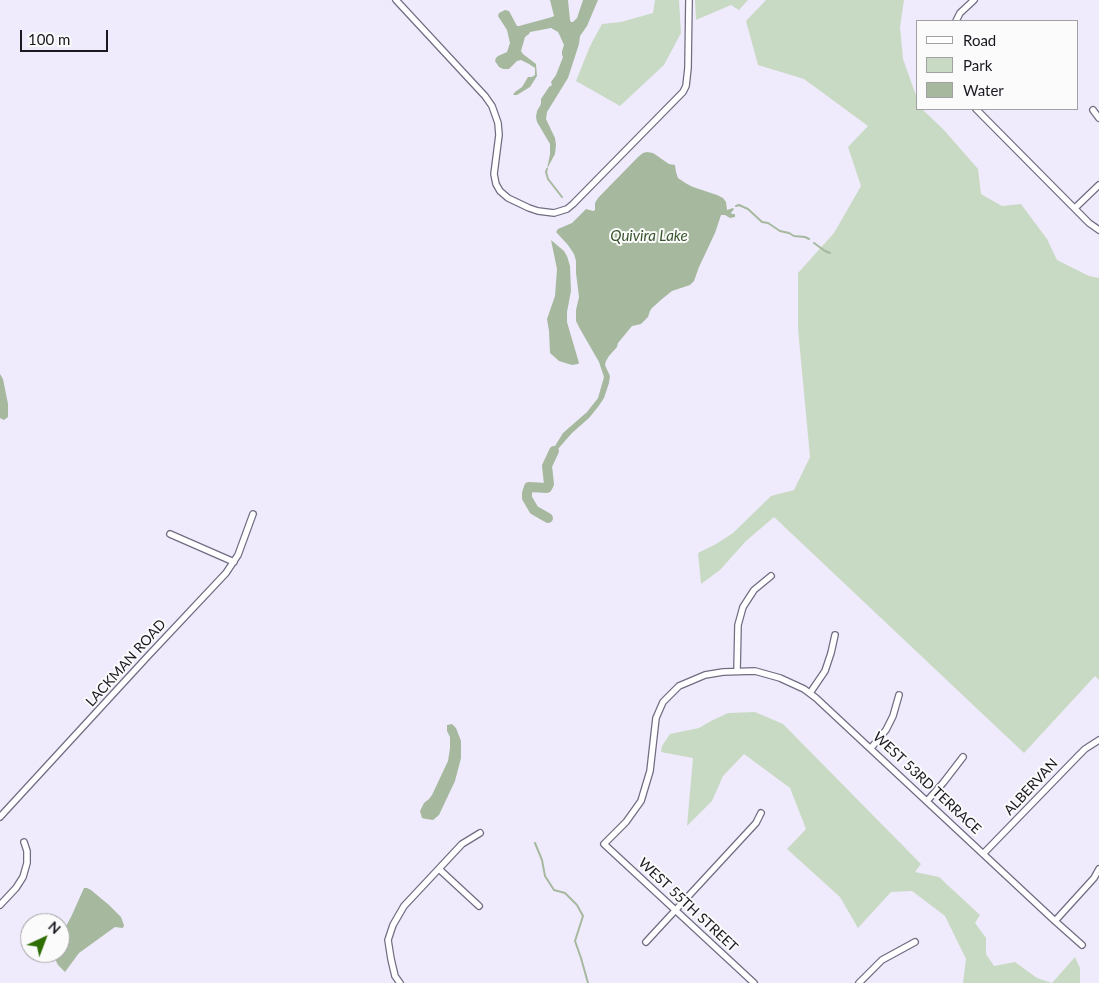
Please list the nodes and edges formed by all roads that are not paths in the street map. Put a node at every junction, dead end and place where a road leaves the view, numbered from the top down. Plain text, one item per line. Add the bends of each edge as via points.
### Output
1 (396, 0) edge
2 (689, 0) edge
3 (974, 0) edge
4 (956, 20) edge
5 (977, 110) edge
6 (1093, 110) dead end
7 (1099, 118) edge
8 (1099, 185) edge
9 (1075, 208) junction
10 (1099, 230) edge
11 (253, 514) dead end
12 (170, 534) dead end
13 (234, 562) junction
14 (771, 576) dead end
15 (835, 635) dead end
16 (738, 671) junction
17 (810, 694) junction
18 (900, 695) dead end
19 (1099, 740) edge
20 (871, 748) junction
21 (963, 757) dead end
22 (927, 801) junction
23 (761, 813) dead end
24 (0, 817) edge
25 (480, 833) dead end
26 (24, 842) dead end
27 (604, 844) joint
28 (984, 854) junction
29 (439, 869) junction
30 (1099, 869) edge
31 (0, 905) edge
32 (479, 906) dead end
33 (676, 910) junction
34 (1055, 921) junction
35 (646, 942) dead end
36 (915, 942) dead end
37 (1082, 945) dead end
38 (751, 982) edge
39 (400, 983) edge
40 (859, 983) edge

1 - 2 street via 492,106 499,135 494,174 500,190 508,198 546,213 567,209 678,98 688,78
3 - 4 street
5 - 9 street
6 - 7 street
8 - 9 street
9 - 10 street
11 - 13 street, LACKMAN ROAD
12 - 13 street
13 - 24 street, LACKMAN ROAD
14 - 16 street via 754,590 743,607 738,625
15 - 17 street via 825,671
16 - 17 street, WEST 53RD TERRACE via 754,671 780,678
16 - 27 street, WEST 53RD TERRACE via 705,675 680,686 663,702 656,718 650,771 641,801
17 - 20 street, WEST 53RD TERRACE
18 - 20 street via 889,725
19 - 28 street, ALBERVAN via 1078,755
20 - 22 street, WEST 53RD TERRACE
21 - 22 street
22 - 28 street, WEST 53RD TERRACE
23 - 33 street via 756,823
25 - 29 street via 462,844
26 - 31 street via 27,862 23,877
27 - 33 street, WEST 55TH STREET
28 - 34 street, WEST 53RD TERRACE
29 - 32 street
29 - 39 street via 404,906 393,925 388,940 395,976
30 - 34 street
33 - 35 street
33 - 38 street, WEST 55TH STREET
34 - 37 street, WEST 53RD TERRACE
36 - 40 street via 882,960

